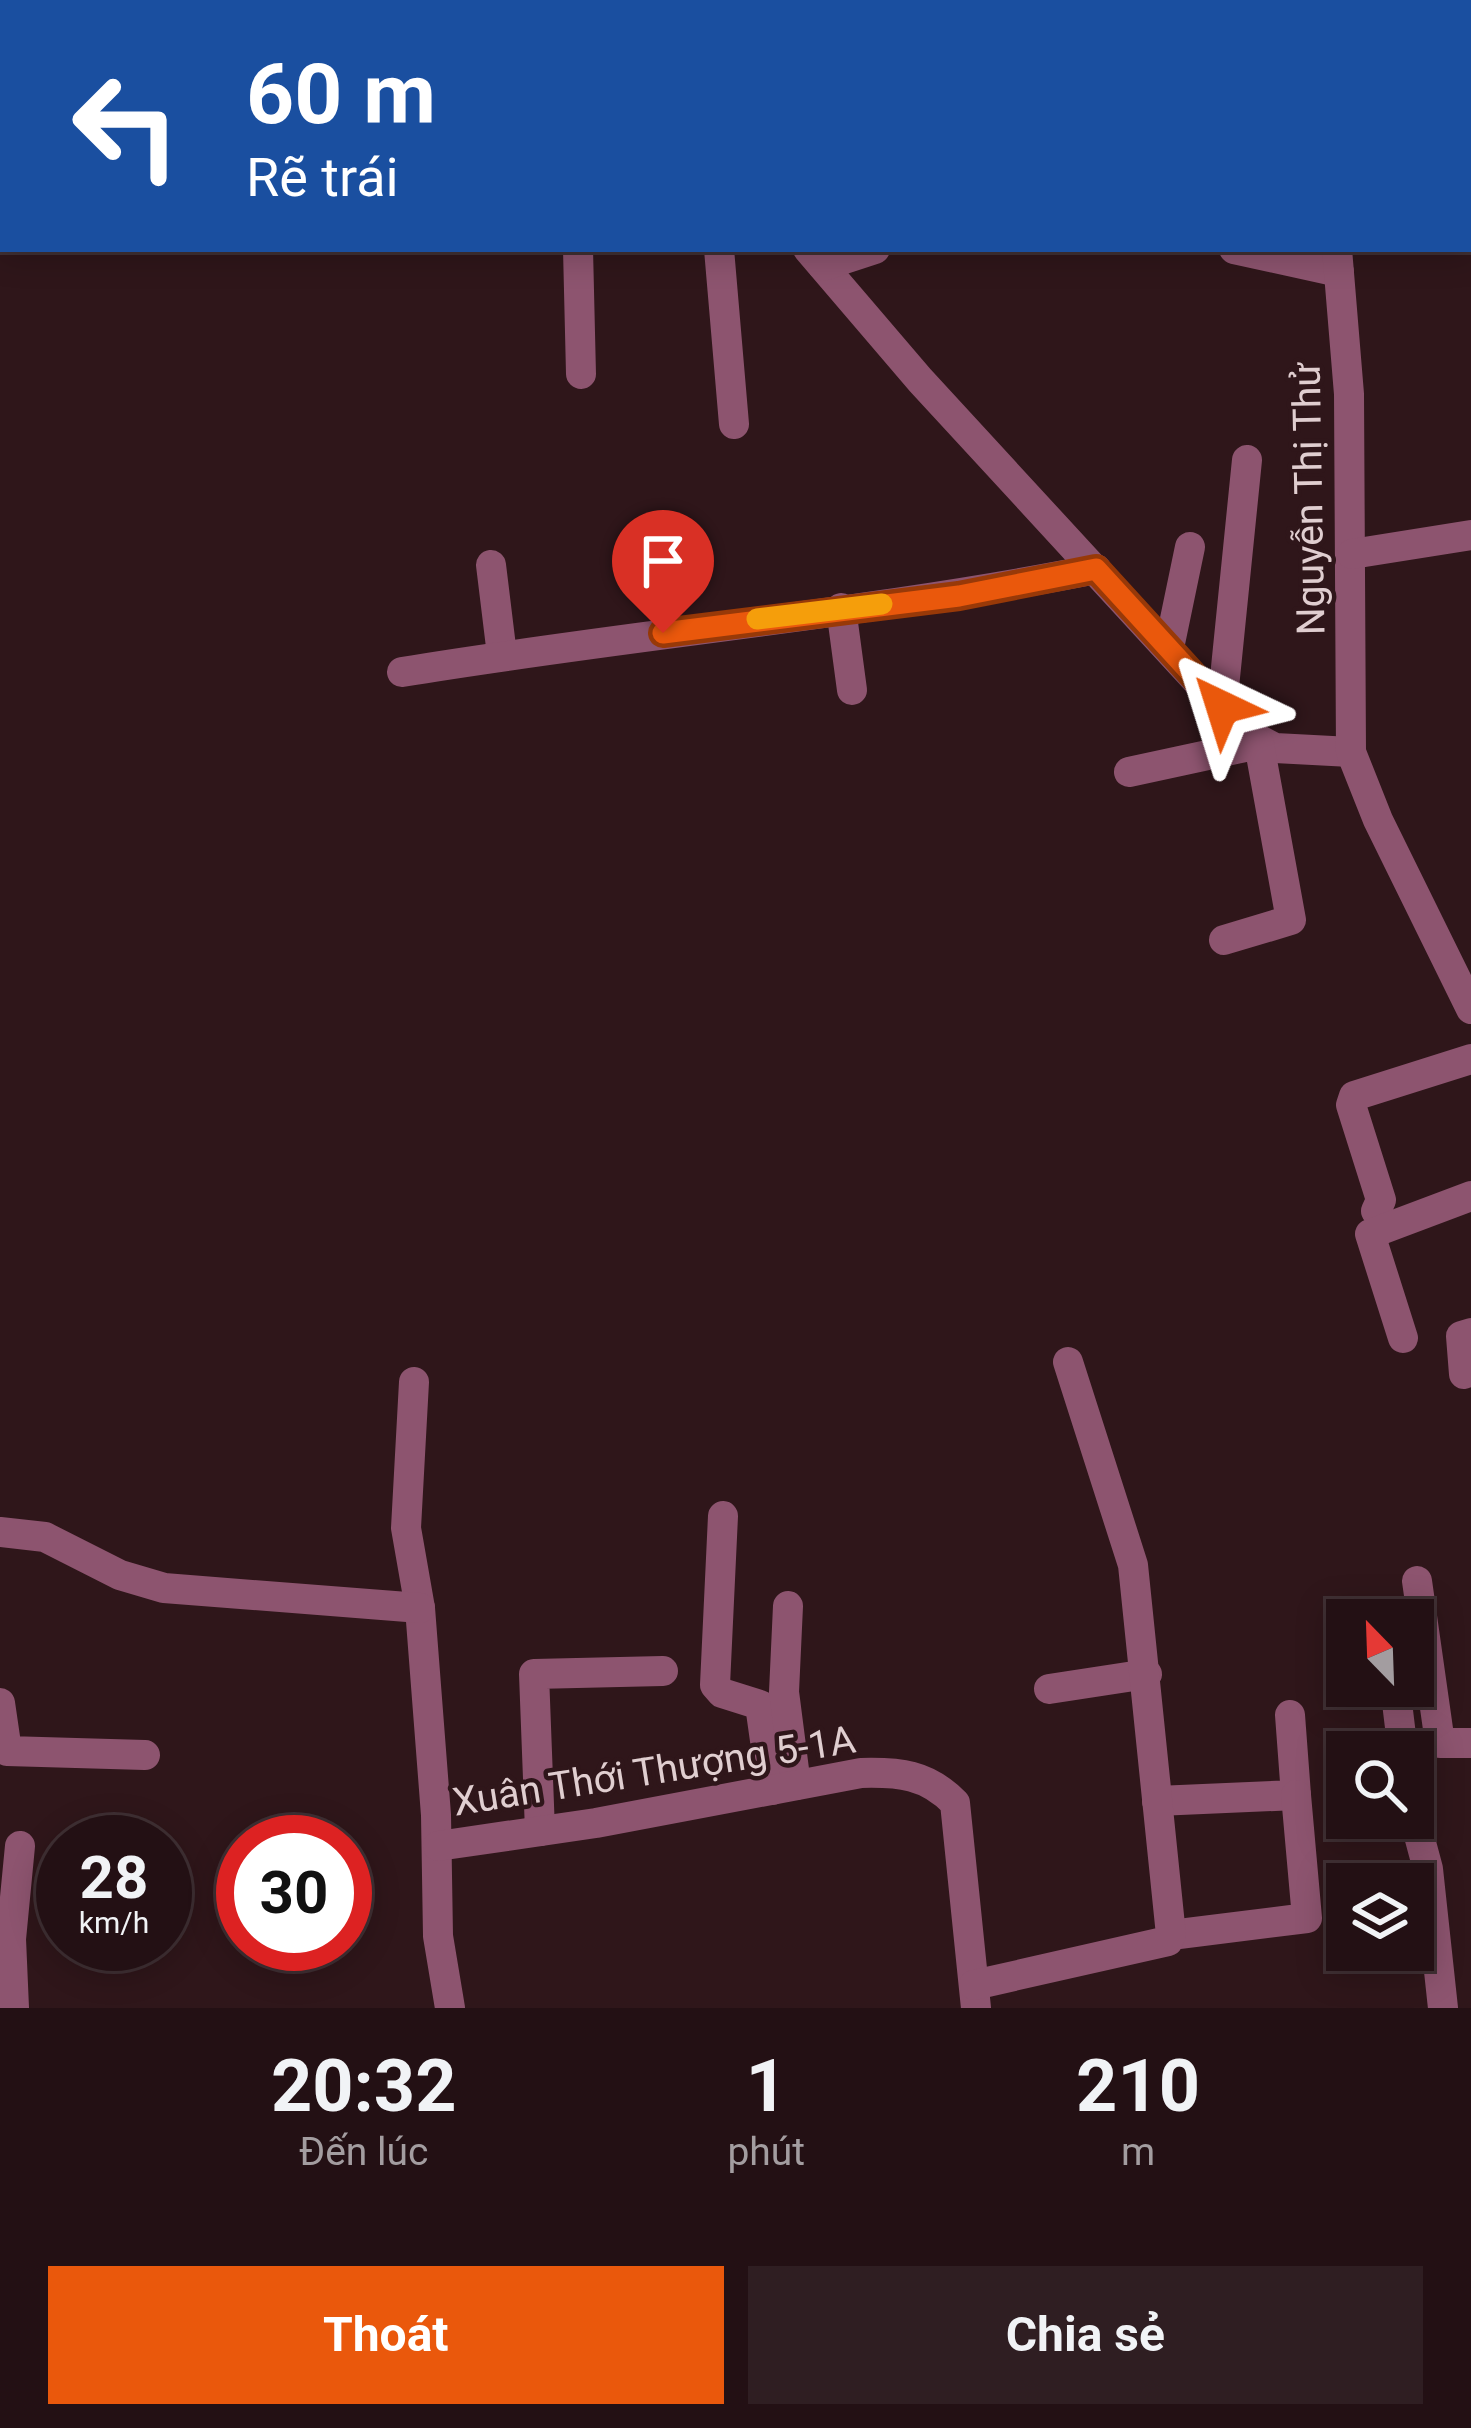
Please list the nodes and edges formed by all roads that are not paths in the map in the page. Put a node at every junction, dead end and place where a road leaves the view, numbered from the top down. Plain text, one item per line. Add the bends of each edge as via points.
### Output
1 (578, 252) edge
2 (719, 252) edge
3 (855, 252) edge
4 (1262, 252) edge
5 (816, 258) edge
6 (1338, 260) edge
7 (581, 374) dead end
8 (734, 424) dead end
9 (1246, 460) dead end
10 (1471, 535) edge
11 (1190, 547) dead end
12 (1352, 554) junction
13 (491, 565) dead end
14 (1096, 569) junction
15 (841, 608) junction
16 (1169, 648) junction
17 (502, 655) junction
18 (402, 672) dead end
19 (852, 690) dead end
20 (1222, 707) junction
21 (1259, 744) junction
22 (1351, 752) junction
23 (1130, 772) dead end
24 (1224, 940) dead end
25 (1471, 1009) edge
26 (1471, 1059) edge
27 (1471, 1196) edge
28 (1376, 1211) dead end
29 (1471, 1333) edge
30 (1403, 1338) dead end
31 (1068, 1362) dead end
32 (1464, 1374) dead end
33 (414, 1382) dead end
34 (723, 1516) dead end
35 (0, 1532) edge
36 (1418, 1581) dead end
37 (788, 1606) dead end
38 (420, 1607) junction
39 (663, 1671) dead end
40 (1147, 1674) junction
41 (1049, 1689) dead end
42 (0, 1702) edge
43 (1290, 1715) dead end
44 (1471, 1743) edge
45 (145, 1755) dead end
46 (784, 1788) junction
47 (1296, 1795) junction
48 (1157, 1801) junction
49 (540, 1831) junction
50 (1420, 1839) edge
51 (20, 1846) dead end
52 (437, 1846) junction
53 (1171, 1935) junction
54 (975, 1996) edge
55 (14, 2008) edge
56 (450, 2008) edge
57 (1443, 2008) edge

1 - 7 street
2 - 8 street
3 - 5 street
4 - 6 street
5 - 14 street
6 - 12 street, Nguyễn Thị Thử
9 - 20 street
10 - 12 street
11 - 16 street
12 - 22 street, Nguyễn Thị Thử
13 - 17 street
14 - 15 street
14 - 16 street
15 - 17 street
15 - 19 street
16 - 20 street
17 - 18 street
20 - 21 street
21 - 22 street
21 - 23 street
21 - 24 street via 1291,920
22 - 25 street, Nguyễn Thị Thử
26 - 28 street via 1354,1096 1381,1200
27 - 30 street via 1370,1234
29 - 32 street via 1461,1336
31 - 40 street via 1133,1565
33 - 38 street via 406,1528
34 - 46 street via 715,1685 760,1705
35 - 38 street via 45,1537 164,1588
36 - 44 street via 1440,1743
37 - 46 street
38 - 52 street
39 - 49 street via 534,1674
40 - 41 street
40 - 48 street
42 - 45 street via 8,1751
43 - 47 street
46 - 49 street, Xuân Thới Thượng 5-1A
46 - 54 street, Xuân Thới Thượng 5-1A via 896,1772 927,1779 955,1803
47 - 48 street
47 - 53 street via 1307,1918
48 - 53 street
49 - 52 street, Xuân Thới Thượng 5-1A
50 - 57 street
51 - 55 street
52 - 56 street via 438,1936
53 - 54 street

